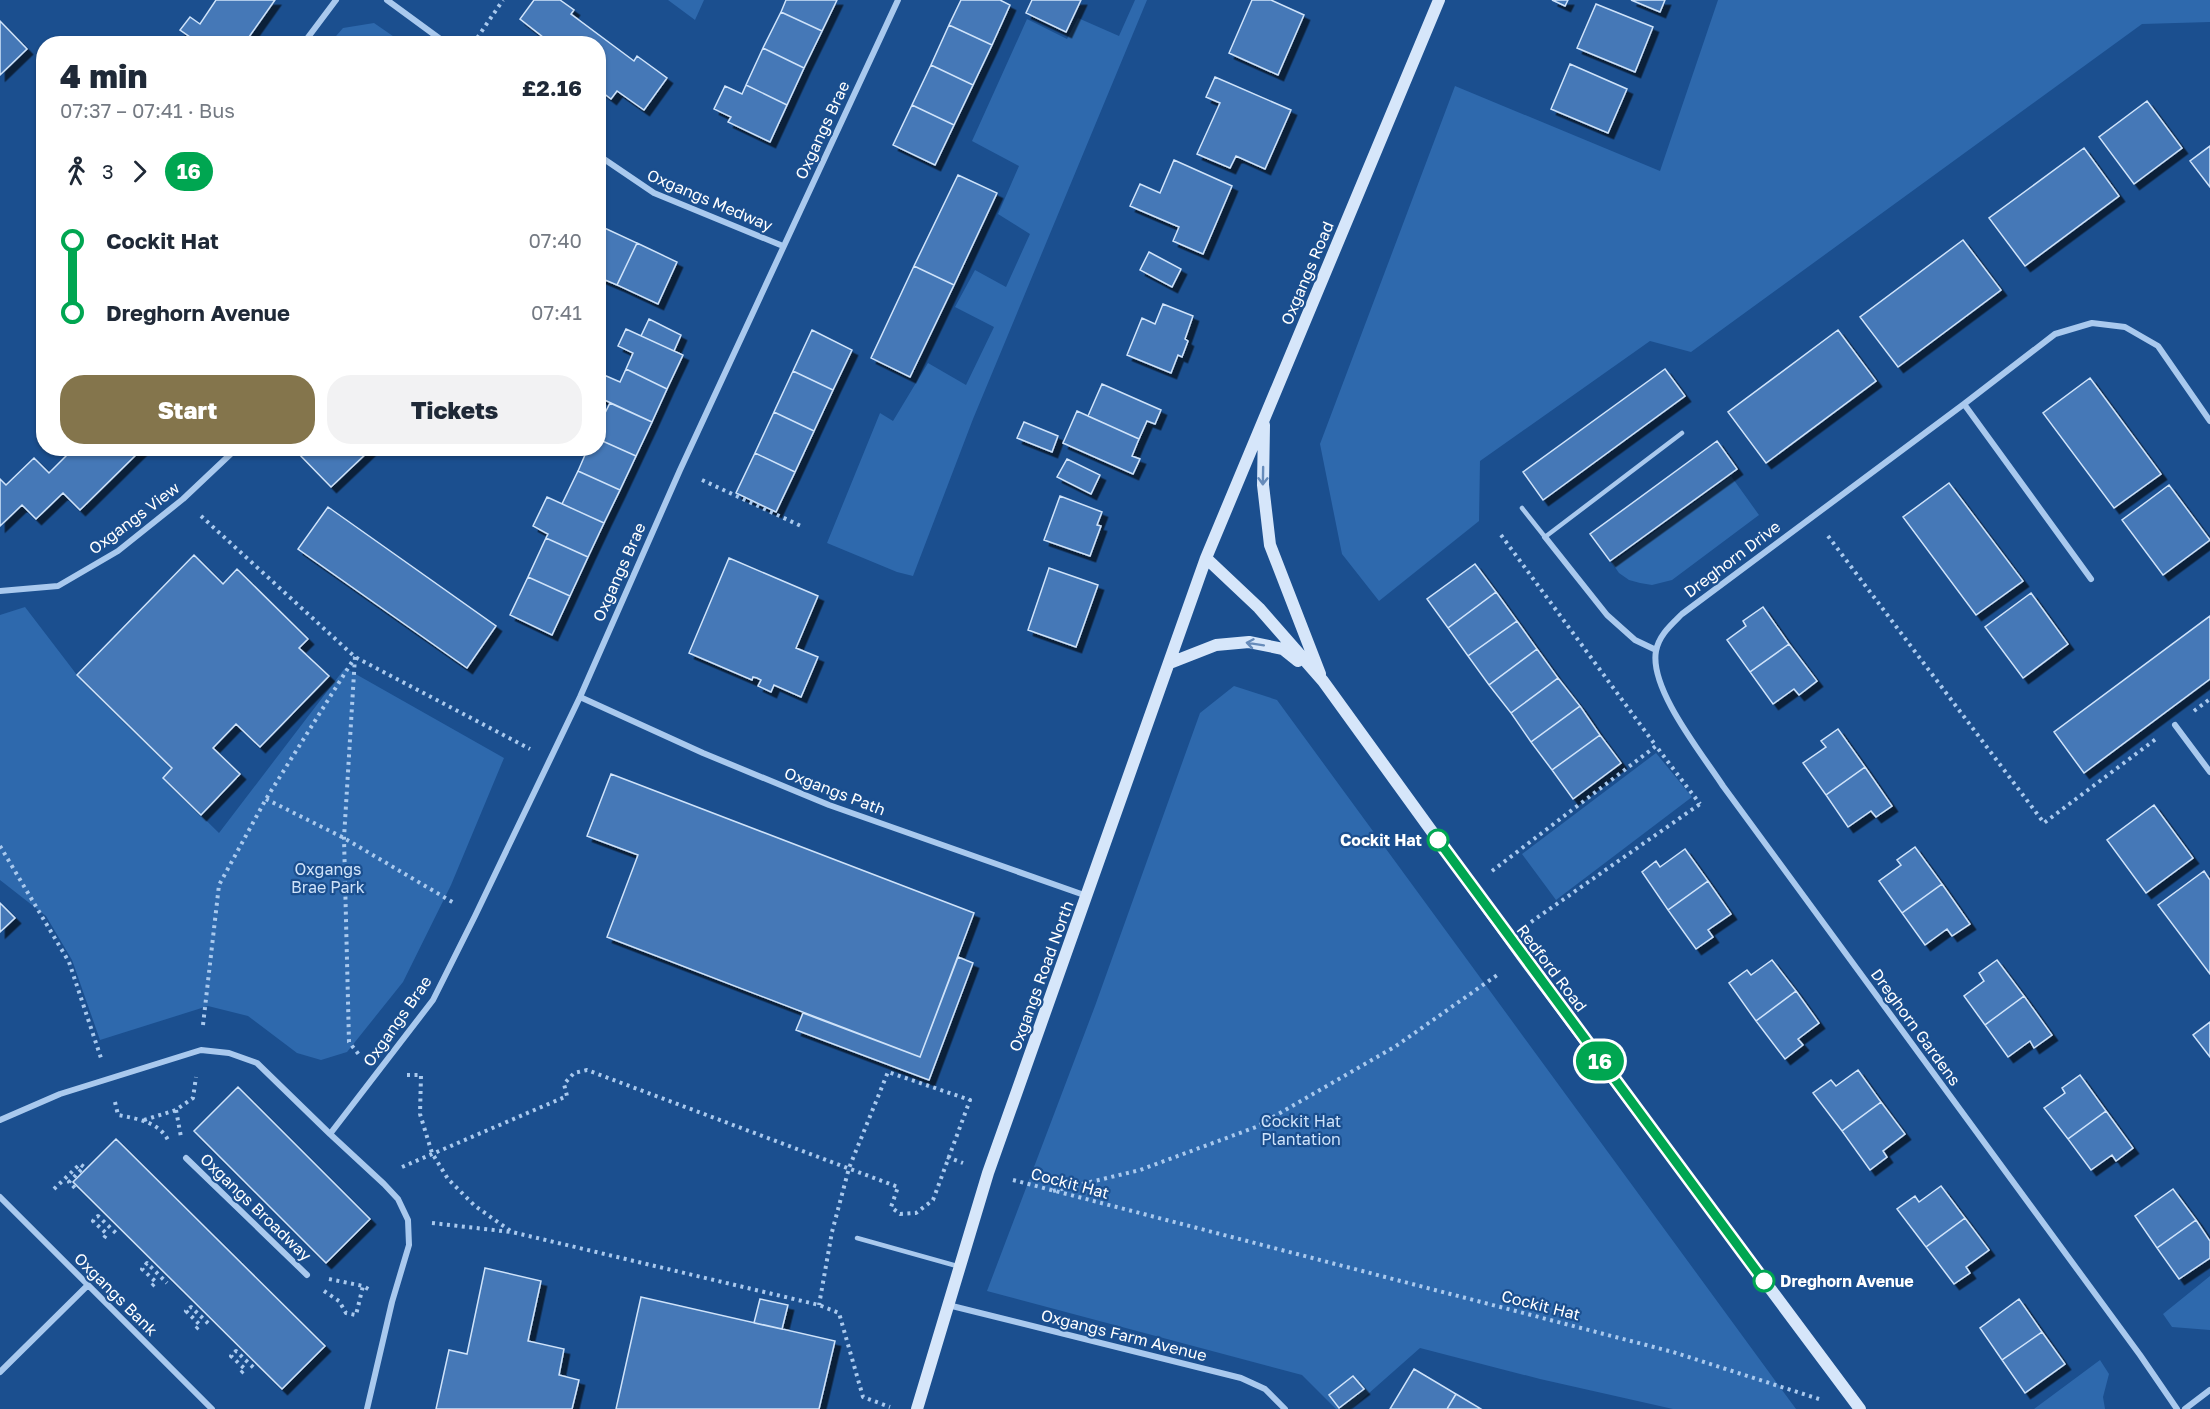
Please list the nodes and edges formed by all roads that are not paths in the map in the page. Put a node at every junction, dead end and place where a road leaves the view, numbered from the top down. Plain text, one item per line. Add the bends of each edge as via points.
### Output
1 (336, 0) edge
2 (387, 0) edge
3 (898, 0) edge
4 (1439, 0) edge
5 (309, 36) edge
6 (436, 36) edge
7 (606, 161) edge
8 (783, 246) junction
9 (1964, 404) junction
10 (1265, 417) junction
11 (2210, 421) edge
12 (1682, 433) dead end
13 (229, 456) edge
14 (1522, 508) dead end
15 (1545, 537) junction
16 (1206, 558) junction
17 (2091, 579) dead end
18 (0, 591) edge
19 (1656, 650) junction
20 (1170, 663) junction
21 (1323, 681) junction
22 (580, 697) junction
23 (2175, 725) road end
24 (2210, 772) edge
25 (1088, 896) junction
26 (0, 1120) edge
27 (330, 1134) junction
28 (186, 1158) road end
29 (0, 1197) edge
30 (857, 1238) dead end
31 (960, 1267) junction
32 (307, 1275) road end
33 (88, 1285) junction
34 (947, 1305) junction
35 (0, 1372) edge
36 (2210, 1390) edge
37 (212, 1409) edge
38 (367, 1409) edge
39 (917, 1409) edge
40 (1285, 1409) edge
41 (1860, 1409) edge
42 (2177, 1409) edge
43 (2185, 1409) edge

1 - 5 street
2 - 6 street
3 - 8 street, Oxgangs Brae
4 - 10 main road, Oxgangs Road
7 - 8 street, Oxgangs Medway via 654,193
8 - 22 street, Oxgangs Brae
9 - 11 street, Dreghorn Drive via 2055,334 2092,323 2125,327 2158,346
9 - 17 street
9 - 19 street, Dreghorn Drive via 1682,614 1664,632
10 - 16 main road, Oxgangs Road
10 -> 21 main road via 1263,484 1270,545
12 - 15 lane
13 - 18 street, Oxgangs View via 183,500 118,551 58,586
14 - 15 lane
15 - 19 street via 1607,615 1635,640
16 - 20 main road, Oxgangs Road North
16 - 21 main road, Redford Road via 1259,608
19 - 42 street, Dreghorn Gardens via 1655,669 1670,706 1723,786
21 -> 20 main road via 1283,649 1249,642 1216,645
20 - 25 main road, Oxgangs Road North
21 - 41 main road, Redford Road via 1522,956
22 - 25 street, Oxgangs Path via 829,805
22 - 27 street, Oxgangs Brae via 433,1000
23 - 24 street
25 - 31 main road, Oxgangs Road North via 988,1173
26 - 27 street via 60,1094 201,1050 229,1053 257,1063
27 - 38 street via 398,1199 408,1220 409,1245
28 - 32 street, Oxgangs Broadway
29 - 33 street, Oxgangs Bank
30 - 31 lane
31 - 34 main road, Oxgangs Road North
33 - 35 street
33 - 37 street, Oxgangs Bank
34 - 39 main road, Oxgangs Road North
34 - 40 street, Oxgangs Farm Avenue via 1241,1378 1265,1389
36 - 43 street

